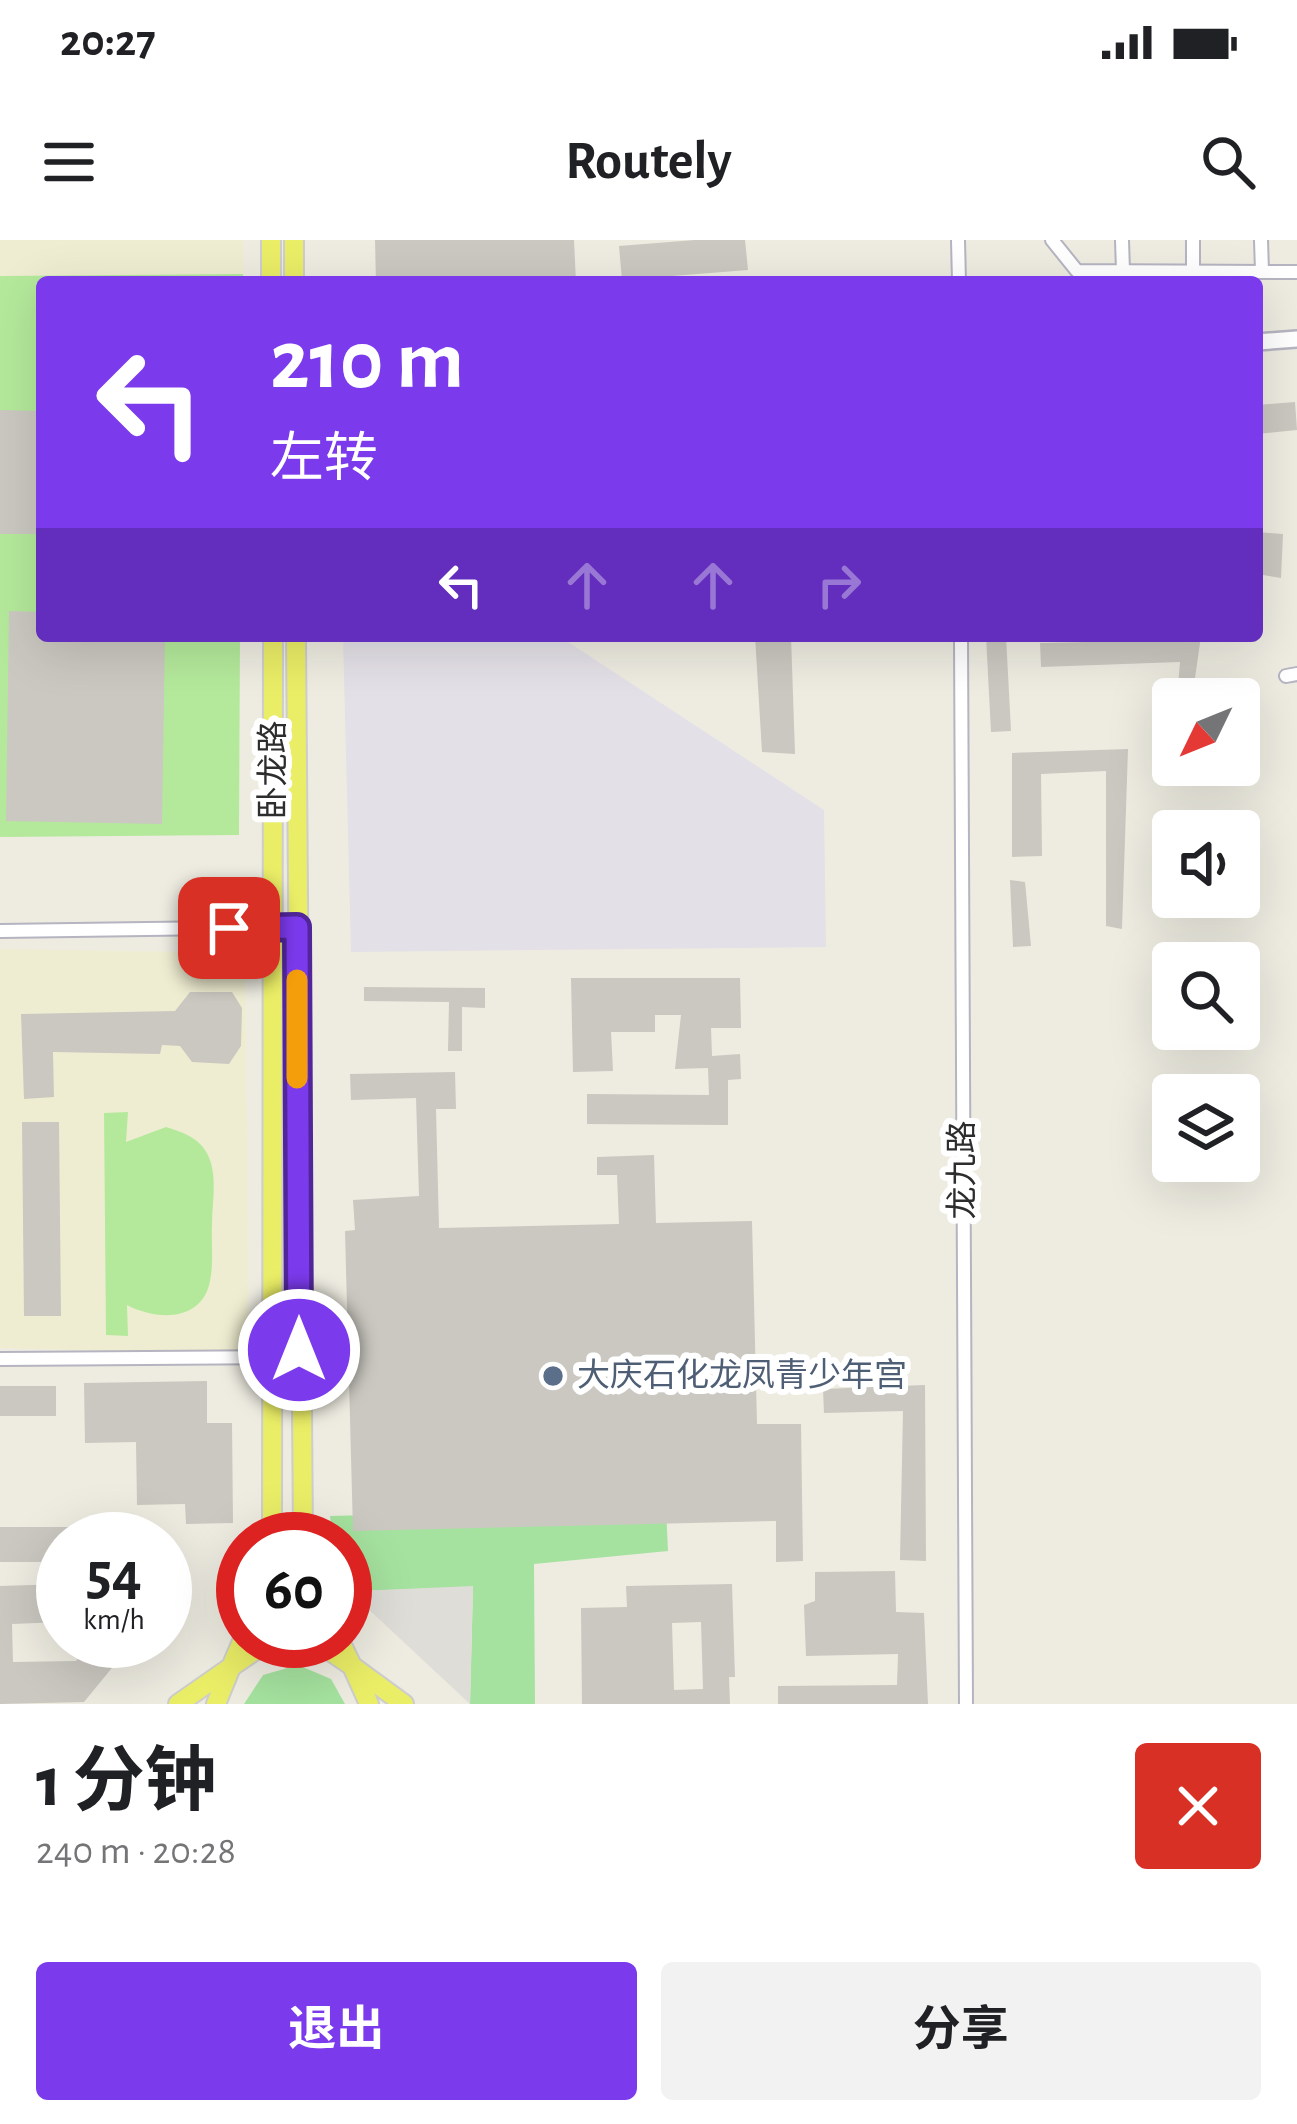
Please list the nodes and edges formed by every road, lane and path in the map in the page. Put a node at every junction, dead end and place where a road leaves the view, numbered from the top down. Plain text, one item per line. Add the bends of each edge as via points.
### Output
1 (271, 240) edge
2 (294, 240) edge
3 (958, 240) edge
4 (1052, 240) edge
5 (1122, 240) edge
6 (1193, 240) edge
7 (1262, 240) edge
8 (1123, 271) junction
9 (1193, 272) junction
10 (1262, 272) junction
11 (1297, 272) edge
12 (271, 276) edge
13 (294, 276) edge
14 (959, 276) edge
15 (1297, 339) edge
16 (1263, 342) edge
17 (273, 642) edge
18 (296, 642) edge
19 (961, 642) edge
20 (275, 927) junction
21 (297, 927) junction
22 (0, 931) edge
23 (275, 1357) junction
24 (0, 1359) edge
25 (273, 1512) edge
26 (301, 1512) edge
27 (230, 1668) edge
28 (231, 1668) edge
29 (353, 1668) edge
30 (355, 1668) edge
31 (178, 1704) edge
32 (216, 1704) edge
33 (369, 1704) edge
34 (404, 1704) edge
35 (966, 1704) edge

1 - 12 main road
2 - 13 main road
3 - 14 street
4 - 8 street via 1078,271
5 - 8 street
6 - 9 street
7 - 10 street
8 - 9 street
9 - 10 street
10 - 11 street
15 - 16 street
17 - 20 main road, 卧龙路
18 - 21 main road, 卧龙路
19 - 35 street, 龙九路
20 - 21 street
20 - 22 street
20 - 23 main road, 卧龙路
21 - 26 main road, 卧龙路
23 - 24 street
23 - 25 main road, 卧龙路
27 - 31 main road
28 - 32 main road
29 - 33 main road
30 - 34 main road

